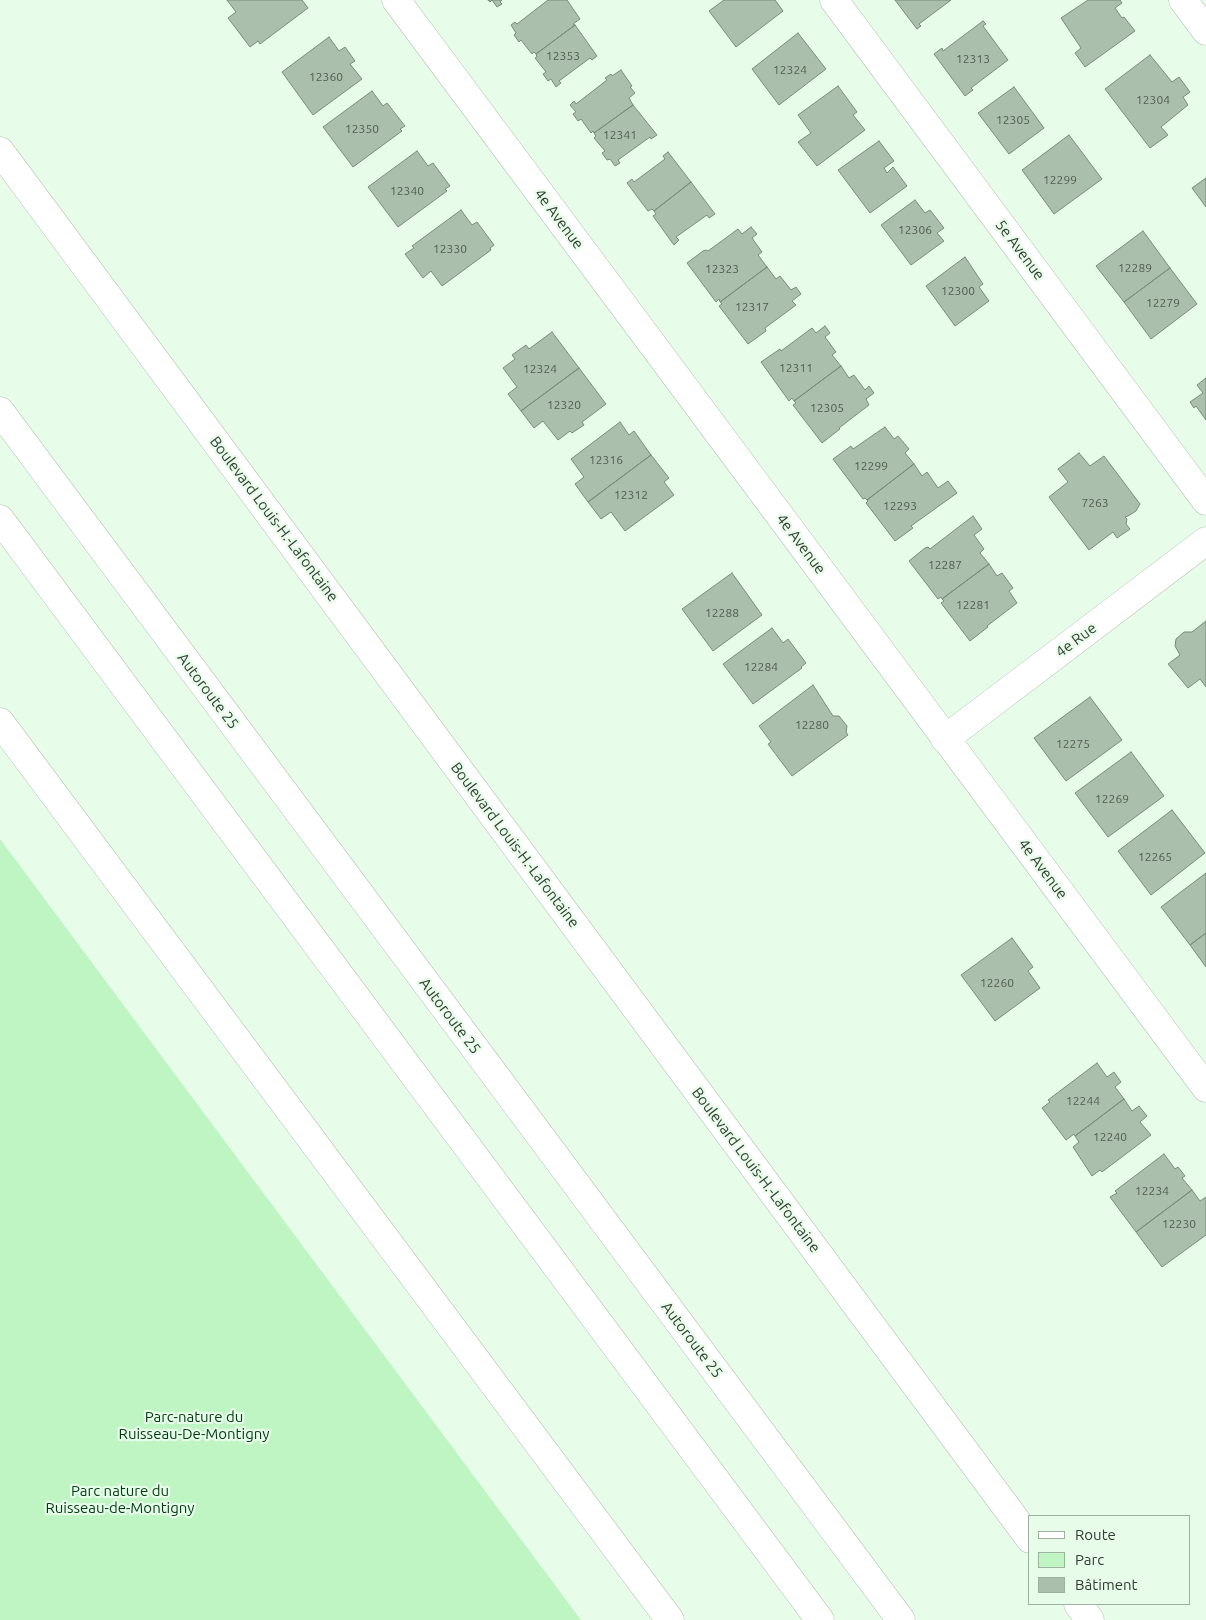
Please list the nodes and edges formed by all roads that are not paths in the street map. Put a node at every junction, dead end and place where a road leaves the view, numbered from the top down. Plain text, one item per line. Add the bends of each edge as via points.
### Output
1 (396, 0) edge
2 (834, 0) edge
3 (1183, 0) edge
4 (1206, 31) edge
5 (0, 151) edge
6 (0, 411) edge
7 (1206, 501) edge
8 (0, 519) edge
9 (1206, 541) edge
10 (0, 722) edge
11 (945, 739) junction
12 (1206, 1088) edge
13 (1028, 1535) edge
14 (1079, 1605) edge
15 (670, 1620) edge
16 (820, 1620) edge
17 (901, 1620) edge
18 (1090, 1620) edge

1 - 11 main road, 4e Avenue
2 - 7 main road, 5e Avenue
3 - 4 main road
5 - 13 main road, Boulevard Louis-H.-Lafontaine
6 - 17 main road, Autoroute 25
8 - 16 main road
9 - 11 main road, 4e Rue
10 - 15 main road
11 - 12 main road, 4e Avenue
14 - 18 main road

